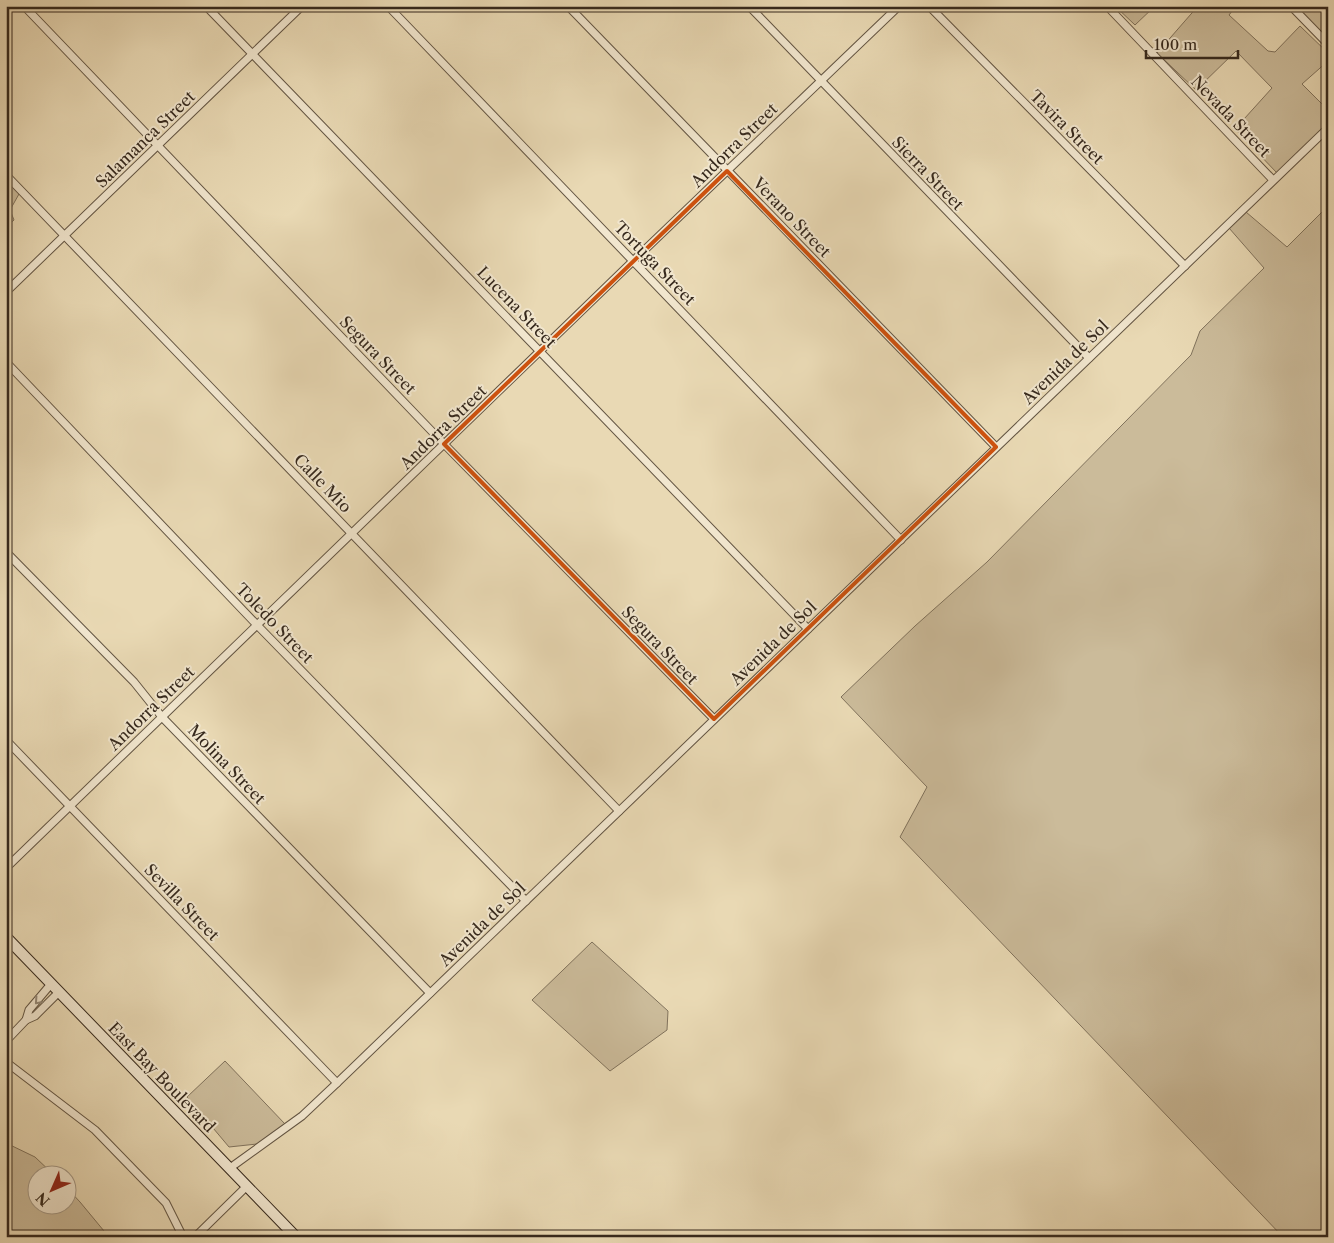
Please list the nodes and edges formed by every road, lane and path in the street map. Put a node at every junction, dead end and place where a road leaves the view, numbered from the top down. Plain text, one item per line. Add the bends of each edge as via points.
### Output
1 (24, 6) edge
2 (206, 6) edge
3 (302, 6) edge
4 (388, 6) edge
5 (568, 6) edge
6 (749, 6) edge
7 (899, 6) edge
8 (929, 6) edge
9 (1107, 6) edge
10 (1291, 6) edge
11 (1328, 44) edge
12 (252, 55) junction
13 (820, 81) junction
14 (1328, 128) edge
15 (158, 146) junction
16 (727, 170) junction
17 (6, 175) edge
18 (1273, 180) junction
19 (64, 236) junction
20 (633, 261) junction
21 (1185, 266) junction
22 (6, 292) edge
23 (541, 351) junction
24 (1089, 358) junction
25 (6, 362) edge
26 (444, 444) junction
27 (996, 447) junction
28 (353, 533) junction
29 (901, 540) junction
30 (6, 552) edge
31 (257, 625) junction
32 (808, 629) junction
33 (162, 717) junction
34 (714, 719) junction
35 (6, 740) edge
36 (70, 806) junction
37 (619, 811) junction
38 (6, 868) edge
39 (526, 901) junction
40 (6, 937) edge
41 (51, 984) junction
42 (59, 992) junction
43 (430, 993) junction
44 (26, 1020) junction
45 (6, 1041) edge
46 (6, 1062) edge
47 (337, 1083) junction
48 (230, 1168) junction
49 (247, 1186) junction
50 (183, 1237) edge
51 (195, 1237) edge
52 (296, 1237) edge

1 - 15 street, Segura Street
2 - 12 street, Lucena Street
3 - 12 street, Salamanca Street
4 - 20 street, Tortuga Street
5 - 16 street, Verano Street
6 - 13 street, Sierra Street
7 - 13 street, Andorra Street
8 - 21 street, Tavira Street
9 - 18 street, Nevada Street
10 - 11 street
12 - 15 street, Salamanca Street
12 - 23 street, Lucena Street
13 - 16 street, Andorra Street
13 - 24 street, Sierra Street
14 - 18 street, Avenida de Sol
15 - 19 street, Salamanca Street
15 - 26 street, Segura Street
16 - 20 street, Andorra Street
16 - 27 street, Verano Street
17 - 19 street, Calle Mio
18 - 21 street, Avenida de Sol
19 - 22 street, Salamanca Street
19 - 28 street, Calle Mio
20 - 23 street, Andorra Street
20 - 29 street, Tortuga Street
21 - 24 street, Avenida de Sol
23 - 26 street, Andorra Street
23 - 32 street, Lucena Street
24 - 27 street, Avenida de Sol
25 - 31 street, Toledo Street
26 - 28 street, Andorra Street
26 - 34 street, Segura Street
27 - 29 street, Avenida de Sol
28 - 31 street, Andorra Street
28 - 37 street, Calle Mio
29 - 32 street, Avenida de Sol
30 - 33 street, Molina Street via 134,682
31 - 33 street, Andorra Street
31 - 39 street, Toledo Street
32 - 34 street, Avenida de Sol
33 - 36 street, Andorra Street
33 - 43 street, Molina Street
34 - 37 street, Avenida de Sol
35 - 36 street, Sevilla Street
36 - 38 street, Andorra Street
36 - 47 street, Sevilla Street
37 - 39 street, Avenida de Sol
39 - 43 street, Avenida de Sol
40 - 41 main road, East Bay Boulevard
41 - 42 main road, East Bay Boulevard
41 -> 44 street via 29,1010
42 - 44 street via 35,1016
42 - 48 main road, East Bay Boulevard
43 - 47 street, Avenida de Sol
44 - 45 street
46 - 50 street via 95,1130 166,1203
47 - 48 street, Avenida de Sol via 302,1116
48 - 49 main road, East Bay Boulevard
49 - 51 street
49 - 52 main road, East Bay Boulevard

